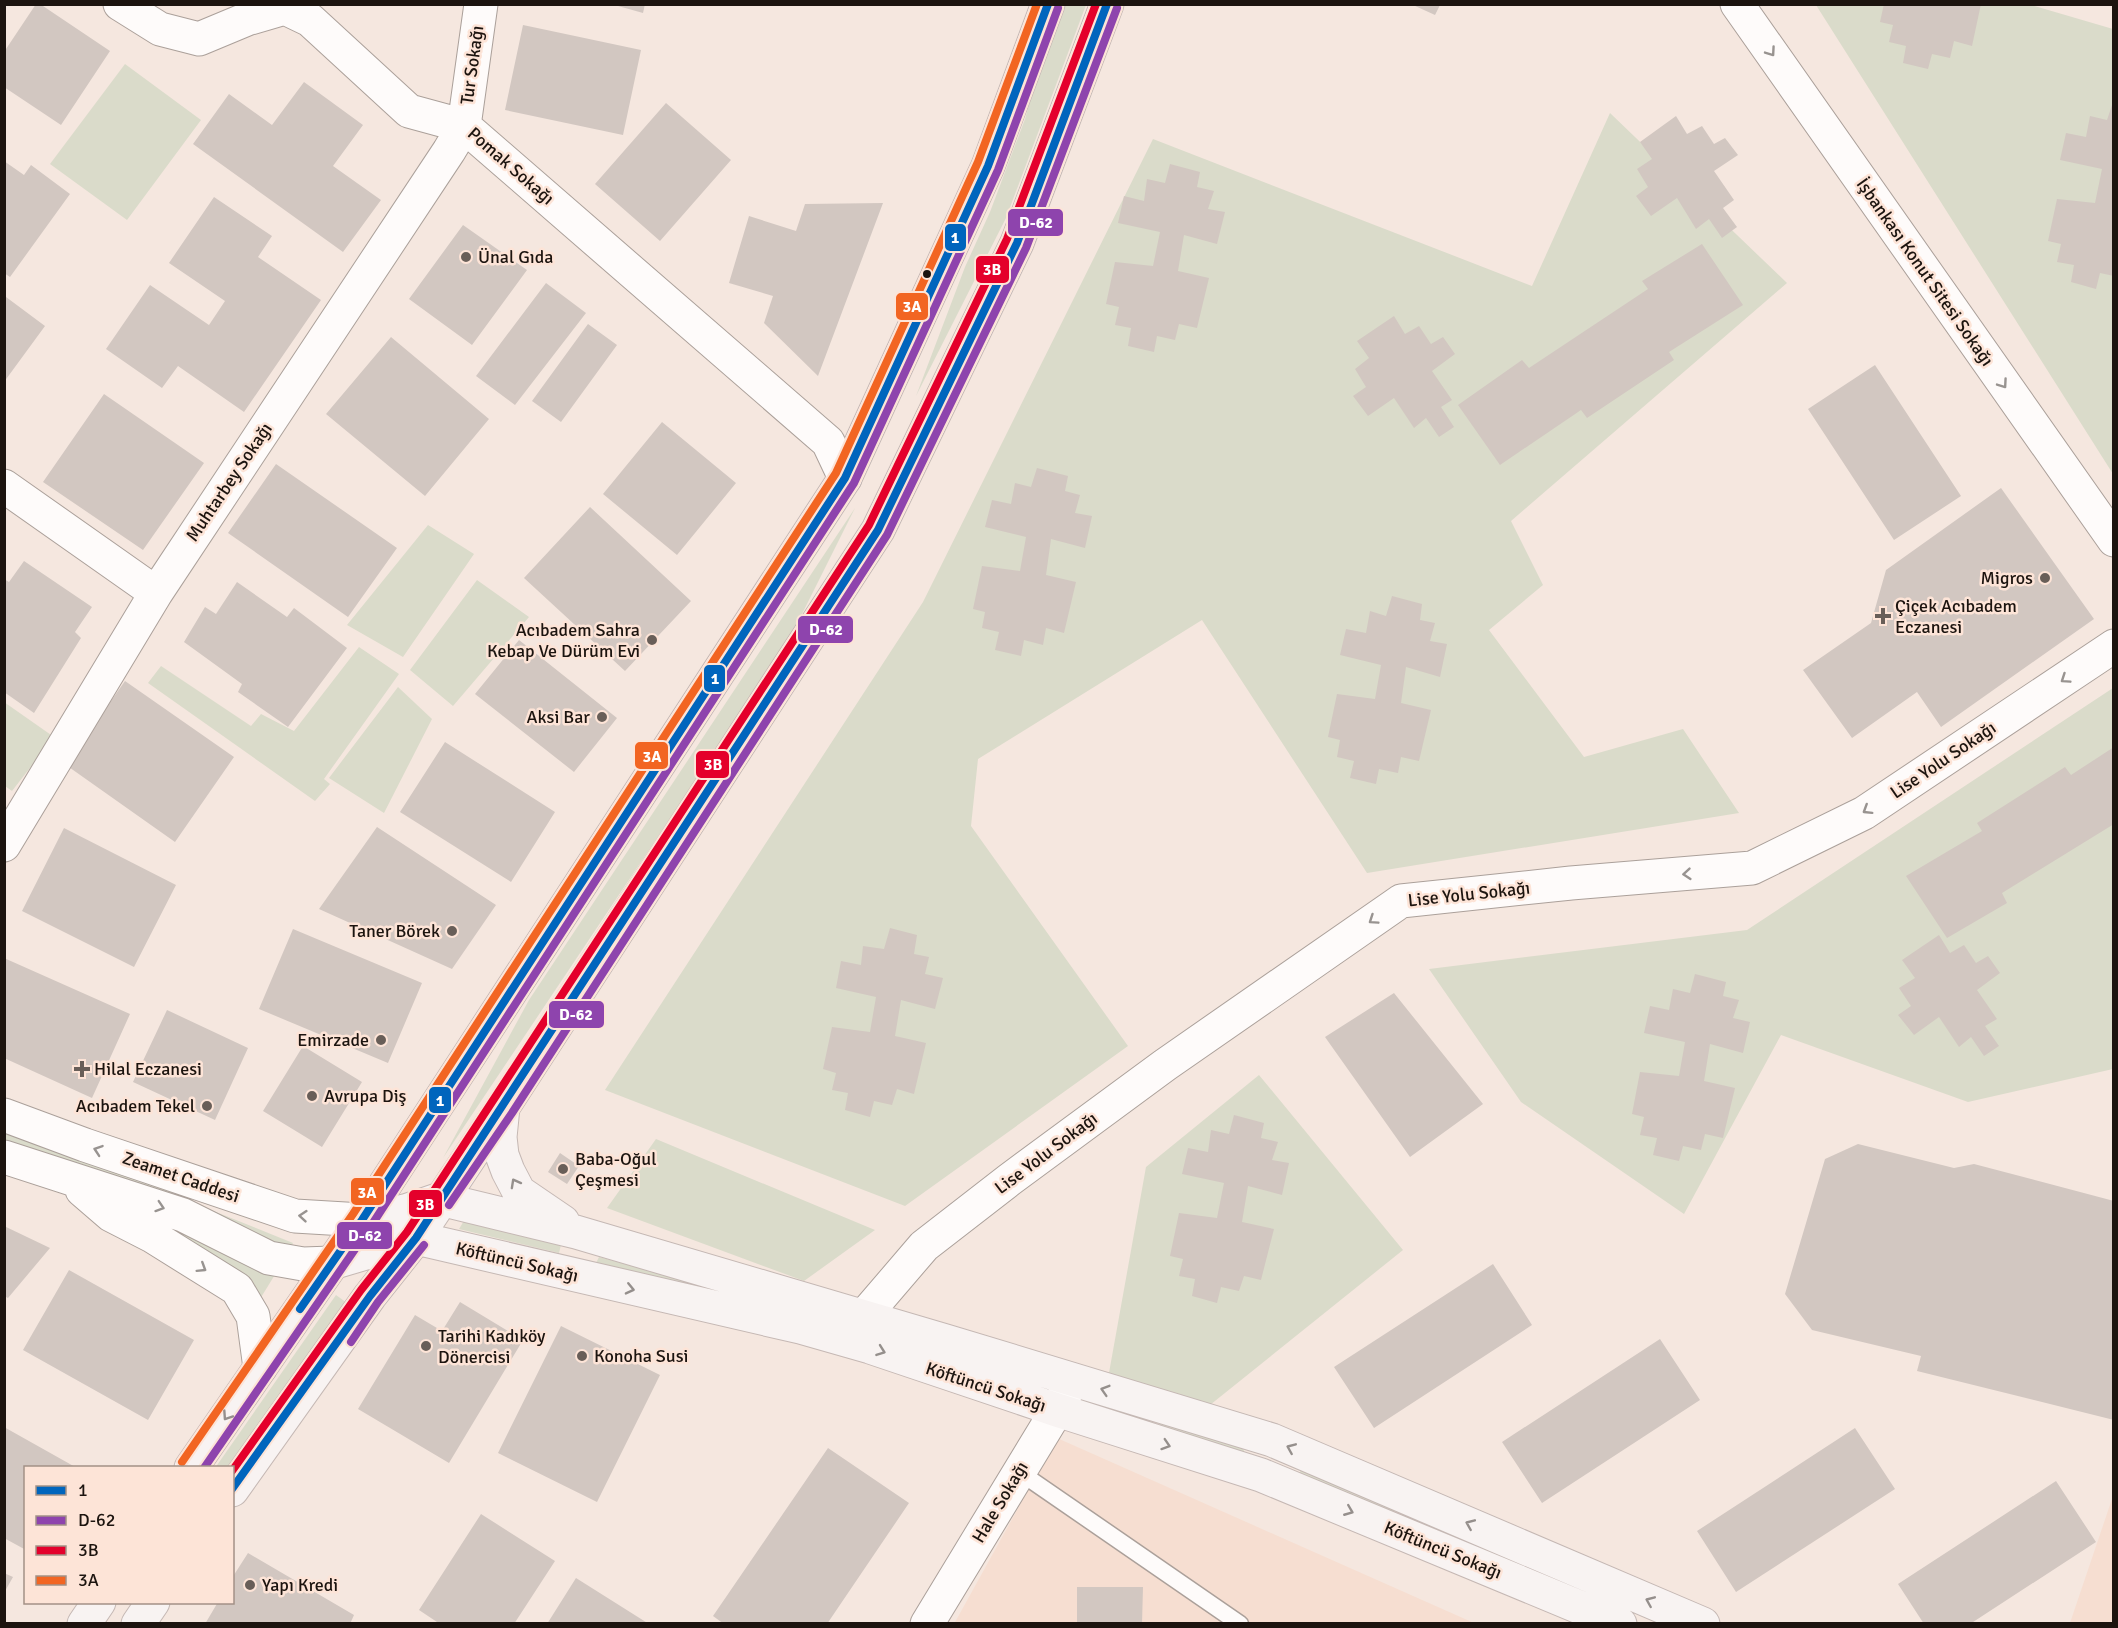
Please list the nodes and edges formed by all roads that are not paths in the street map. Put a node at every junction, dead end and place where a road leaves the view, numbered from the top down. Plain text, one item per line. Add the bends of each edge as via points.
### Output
1 (120, 4) edge
2 (481, 4) edge
3 (1048, 4) edge
4 (1107, 4) edge
5 (1737, 4) edge
6 (464, 126) junction
7 (845, 478) junction
8 (4, 486) edge
9 (2114, 540) edge
10 (156, 593) junction
11 (2114, 646) edge
12 (4, 844) edge
13 (497, 1013) junction
14 (503, 1107) junction
15 (4, 1115) edge
16 (4, 1157) edge
17 (67, 1178) junction
18 (440, 1199) junction
19 (362, 1220) junction
20 (410, 1225) junction
21 (576, 1232) junction
22 (332, 1263) junction
23 (573, 1276) junction
24 (370, 1296) junction
25 (853, 1328) junction
26 (260, 1368) junction
27 (1072, 1380) junction
28 (1056, 1410) junction
29 (192, 1466) edge
30 (1018, 1471) junction
31 (234, 1487) edge
32 (98, 1604) edge
33 (152, 1604) edge
34 (84, 1623) edge
35 (138, 1623) edge
36 (927, 1623) edge
37 (1240, 1623) edge
38 (1620, 1623) edge
39 (1703, 1623) edge

1 - 6 street, Pomak Sokağı via 160,29 199,39 285,8 310,20 409,111
2 - 6 street, Tur Sokağı
3 - 7 main road via 988,166
4 - 14 main road via 1017,243 878,530
5 -> 9 street, İşbankası Konut Sitesi Sokağı
6 - 7 street, Pomak Sokağı via 828,442
6 - 10 street, Muhtarbey Sokağı
7 - 13 main road
8 - 10 street
10 - 12 street, Muhtarbey Sokağı
11 -> 25 street, Lise Yolu Sokağı via 1864,813 1752,868 1401,901 1165,1065 924,1246
13 - 19 main road
13 - 20 main road via 470,1084 408,1188
14 - 18 main road
21 -> 14 main road, Köftüncü Sokağı via 519,1192 502,1155
19 -> 15 street, Zeamet Caddesi via 295,1216
16 - 17 street, Zeamet Caddesi
17 -> 22 street, Zeamet Caddesi via 183,1215 270,1258 303,1264
17 -> 26 street via 111,1215 237,1289 253,1316
18 - 20 main road
18 - 21 main road, Köftüncü Sokağı
19 - 20 main road, Köftüncü Sokağı
19 - 22 main road
20 - 22 main road
20 - 23 main road, Köftüncü Sokağı
20 - 24 main road
21 - 25 main road, Köftüncü Sokağı
22 - 26 main road
23 - 24 main road via 450,1260 408,1271
23 -> 25 main road, Köftüncü Sokağı via 800,1327
24 - 31 main road
25 - 27 main road, Köftüncü Sokağı
25 -> 28 main road, Köftüncü Sokağı
26 -> 29 main road
27 - 28 street, Hale Sokağı
39 -> 27 main road, Köftüncü Sokağı via 1272,1440
28 - 30 street, Hale Sokağı
28 -> 38 main road, Köftüncü Sokağı via 1261,1475
30 - 36 street, Hale Sokağı
30 - 37 lane
32 - 34 main road
33 - 35 main road

